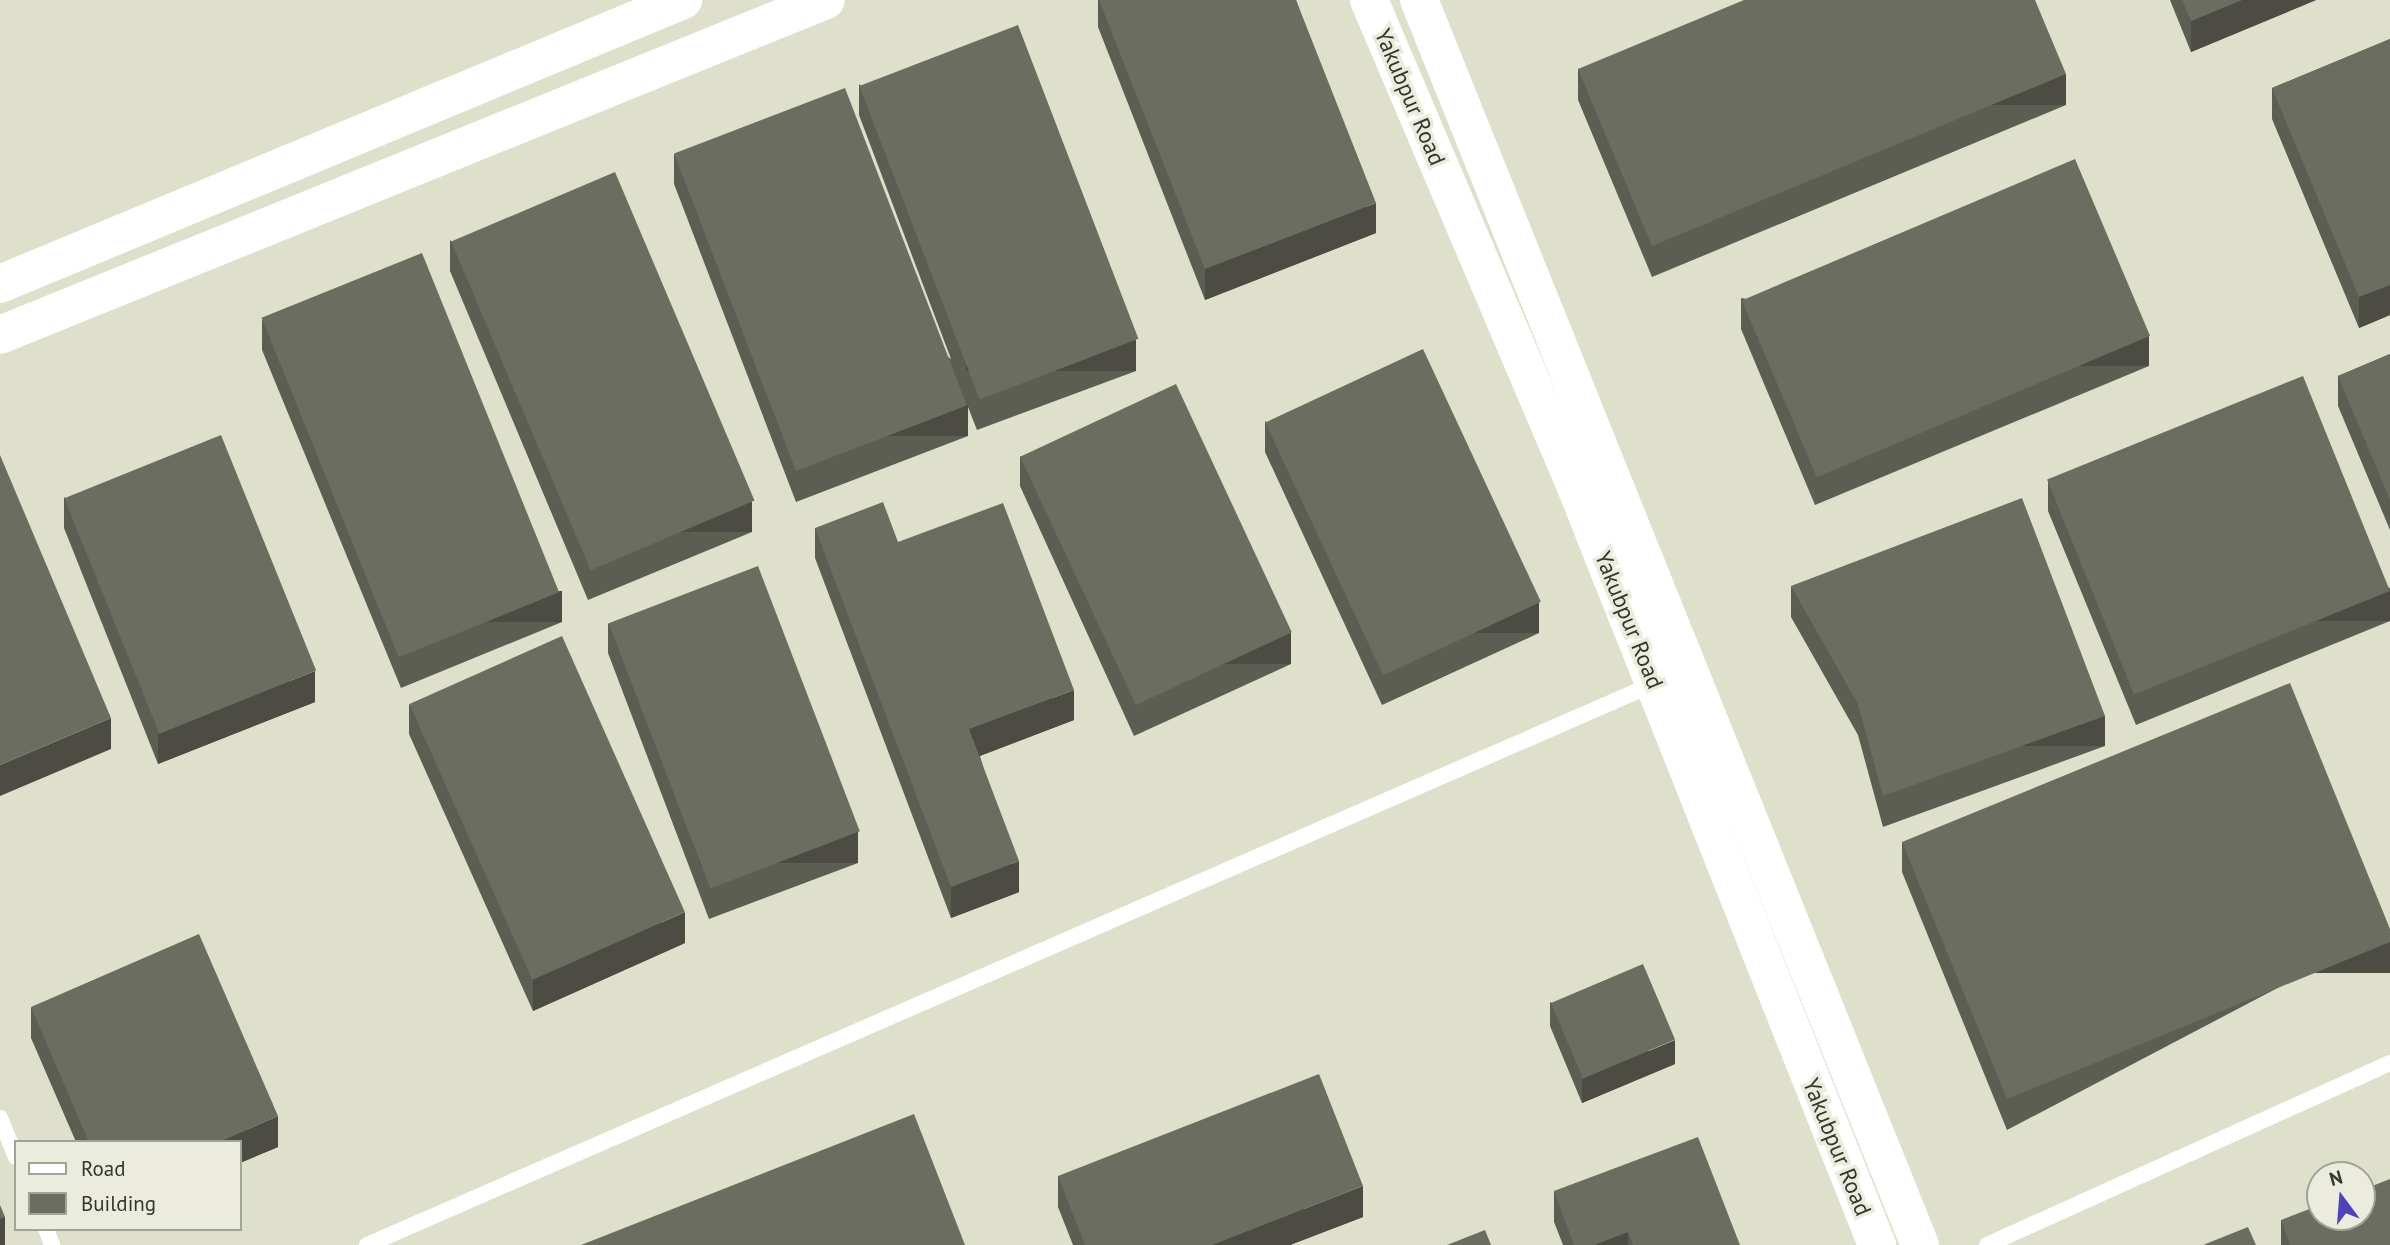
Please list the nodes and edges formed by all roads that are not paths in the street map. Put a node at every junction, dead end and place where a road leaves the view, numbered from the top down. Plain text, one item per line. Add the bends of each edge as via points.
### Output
1 (683, 0) edge
2 (826, 0) edge
3 (1369, 0) edge
4 (1419, 0) edge
5 (0, 284) edge
6 (0, 335) edge
7 (1690, 668) junction
8 (1654, 684) junction
9 (2390, 1063) edge
10 (0, 1118) edge
11 (14, 1152) edge
12 (371, 1244) edge
13 (1877, 1245) edge
14 (1920, 1245) edge
15 (1987, 1245) edge

1 - 5 street
2 - 6 street
3 - 8 street, Yakubpur Road via 1576,487
4 - 7 street, Yakubpur Road
7 - 8 lane
7 - 14 street, Yakubpur Road
8 - 12 lane
8 - 13 street, Yakubpur Road
9 - 15 lane
10 - 11 lane

